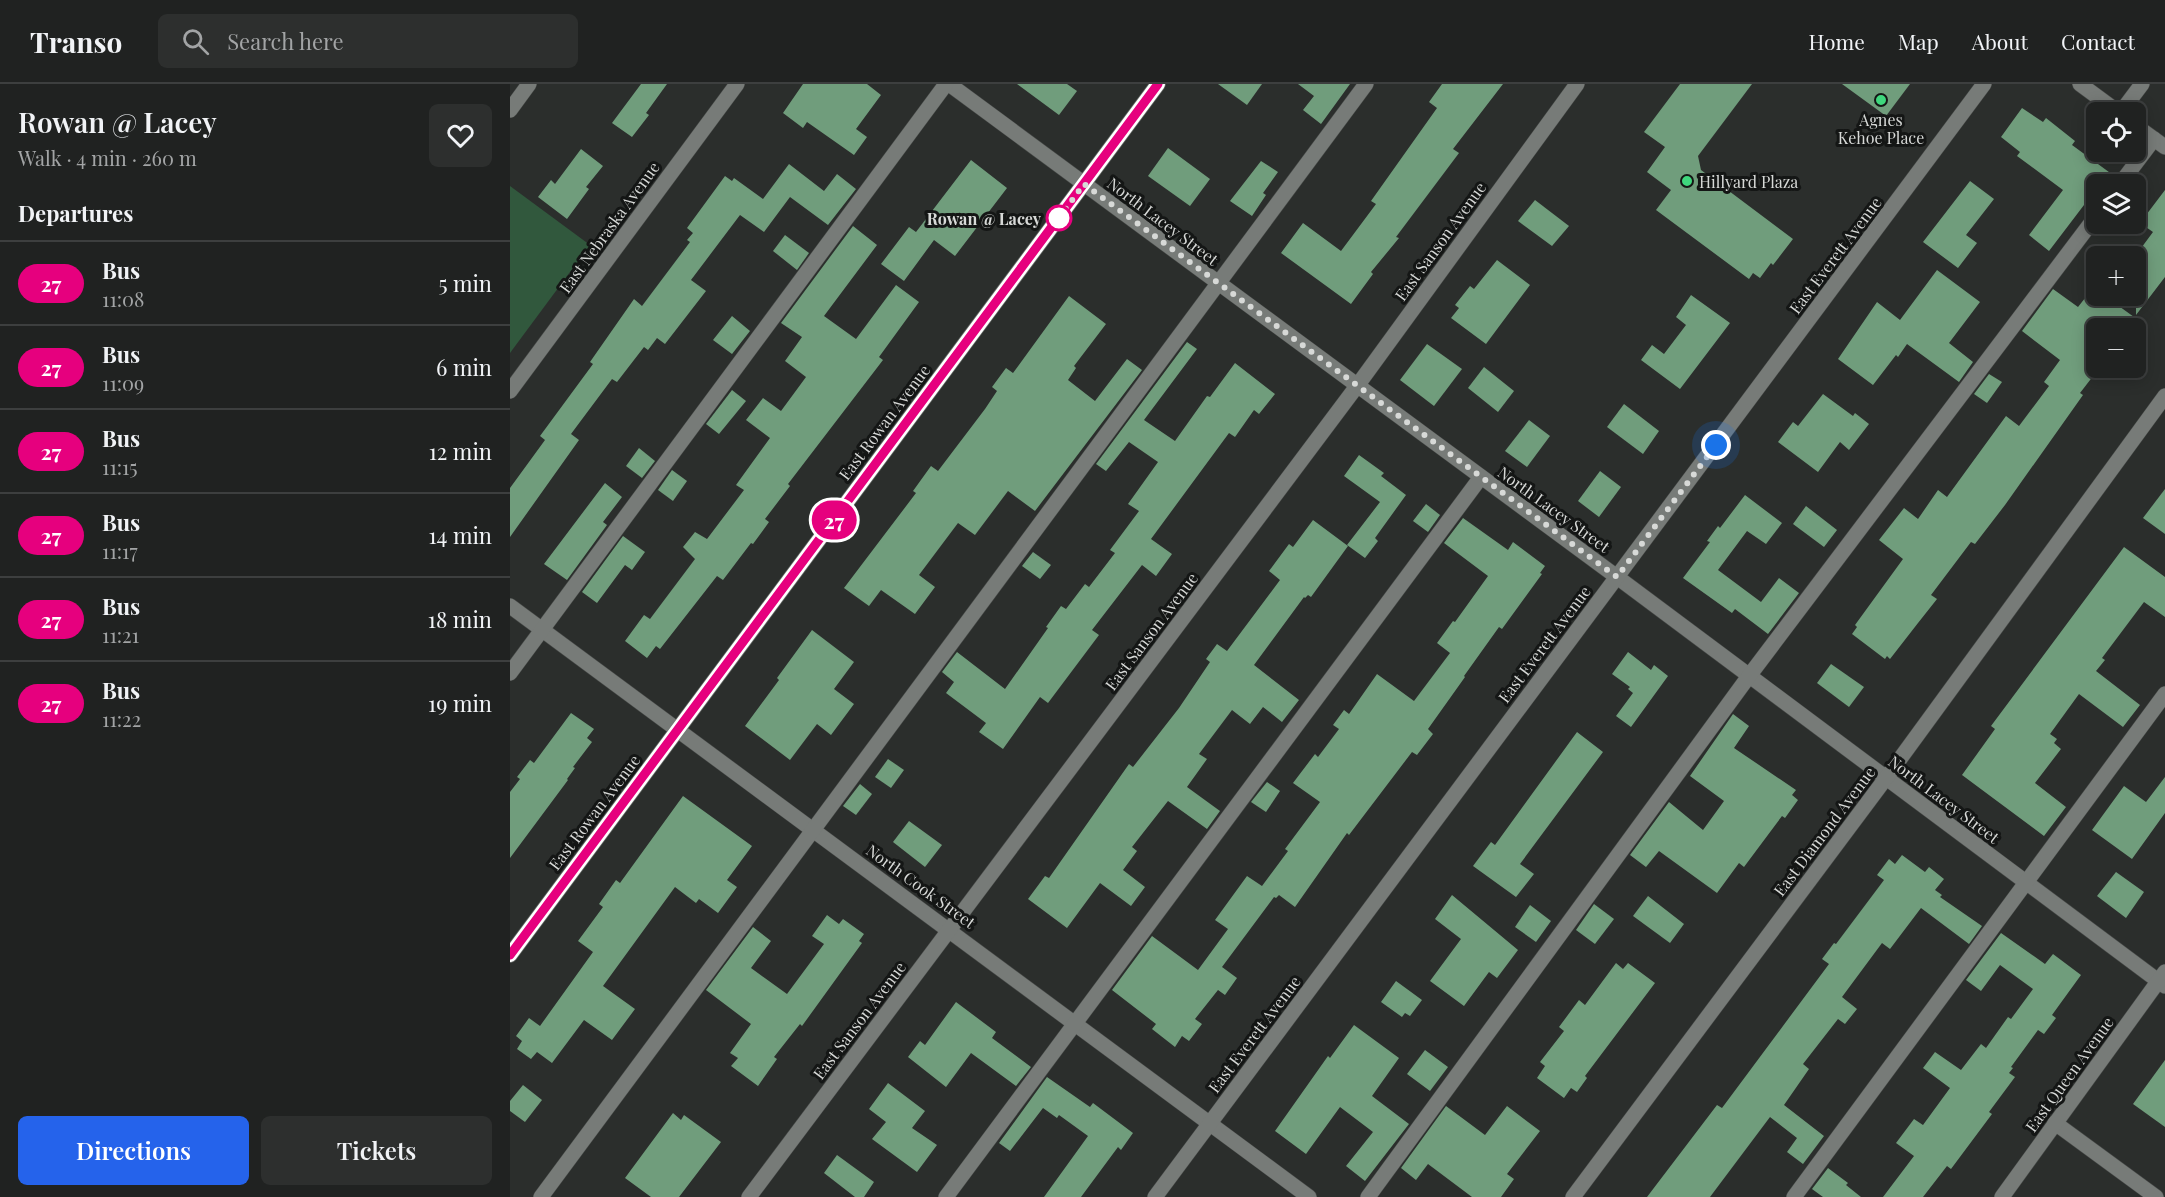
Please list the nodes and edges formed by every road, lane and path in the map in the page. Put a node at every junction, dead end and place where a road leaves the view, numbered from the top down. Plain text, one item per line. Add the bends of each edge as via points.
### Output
1 (529, 84) edge
2 (737, 84) edge
3 (947, 84) edge
4 (1158, 84) edge
5 (1366, 84) edge
6 (1577, 84) edge
7 (1984, 84) edge
8 (2080, 84) edge
9 (2142, 84) edge
10 (2105, 102) edge
11 (2127, 102) edge
12 (510, 110) edge
13 (2146, 133) edge
14 (2159, 143) edge
15 (2130, 174) edge
16 (1084, 184) junction
17 (2086, 229) edge
18 (1217, 283) junction
19 (1357, 386) junction
20 (510, 391) edge
21 (2165, 396) edge
22 (1481, 477) junction
23 (1617, 577) junction
24 (510, 606) edge
25 (542, 630) junction
26 (510, 673) edge
27 (1749, 676) junction
28 (2165, 694) edge
29 (677, 731) junction
30 (1886, 778) junction
31 (813, 830) junction
32 (2026, 883) junction
33 (950, 929) junction
34 (510, 955) edge
35 (2163, 980) edge
36 (1075, 1023) junction
37 (2055, 1123) junction
38 (1209, 1124) junction
39 (541, 1197) edge
40 (749, 1197) edge
41 (946, 1197) edge
42 (1155, 1197) edge
43 (1310, 1197) edge
44 (1368, 1197) edge
45 (1572, 1197) edge
46 (1794, 1197) edge
47 (2001, 1197) edge
48 (2156, 1197) edge

1 - 12 street
2 - 20 street, East Nebraska Avenue
3 - 16 street, North Lacey Street
3 - 25 street
4 - 16 street, East Rowan Avenue
5 - 18 street
6 - 19 street, East Sanson Avenue
7 - 23 street, East Everett Avenue
8 - 10 street
9 - 11 street
13 - 14 street
14 - 15 street
16 - 18 street, North Lacey Street
16 - 29 street, East Rowan Avenue
17 - 27 street
18 - 19 street, North Lacey Street
18 - 31 street
19 - 22 street, North Lacey Street
19 - 33 street, East Sanson Avenue
21 - 30 street, East Diamond Avenue
22 - 23 street, North Lacey Street
22 - 36 street
23 - 27 street, North Lacey Street
23 - 38 street, East Everett Avenue
24 - 25 street, North Cook Street
25 - 26 street
25 - 29 street, North Cook Street
27 - 30 street, North Lacey Street
27 - 44 street
28 - 32 street
29 - 31 street, North Cook Street
29 - 34 street, East Rowan Avenue
30 - 32 street, North Lacey Street
30 - 45 street, East Diamond Avenue
31 - 33 street, North Cook Street
31 - 39 street
32 - 35 street, North Lacey Street
32 - 46 street
33 - 36 street, North Cook Street
33 - 40 street, East Sanson Avenue
35 - 37 street, East Queen Avenue
36 - 38 street, North Cook Street
36 - 41 street
37 - 47 street, East Queen Avenue
37 - 48 street
38 - 42 street, East Everett Avenue
38 - 43 street, North Cook Street

